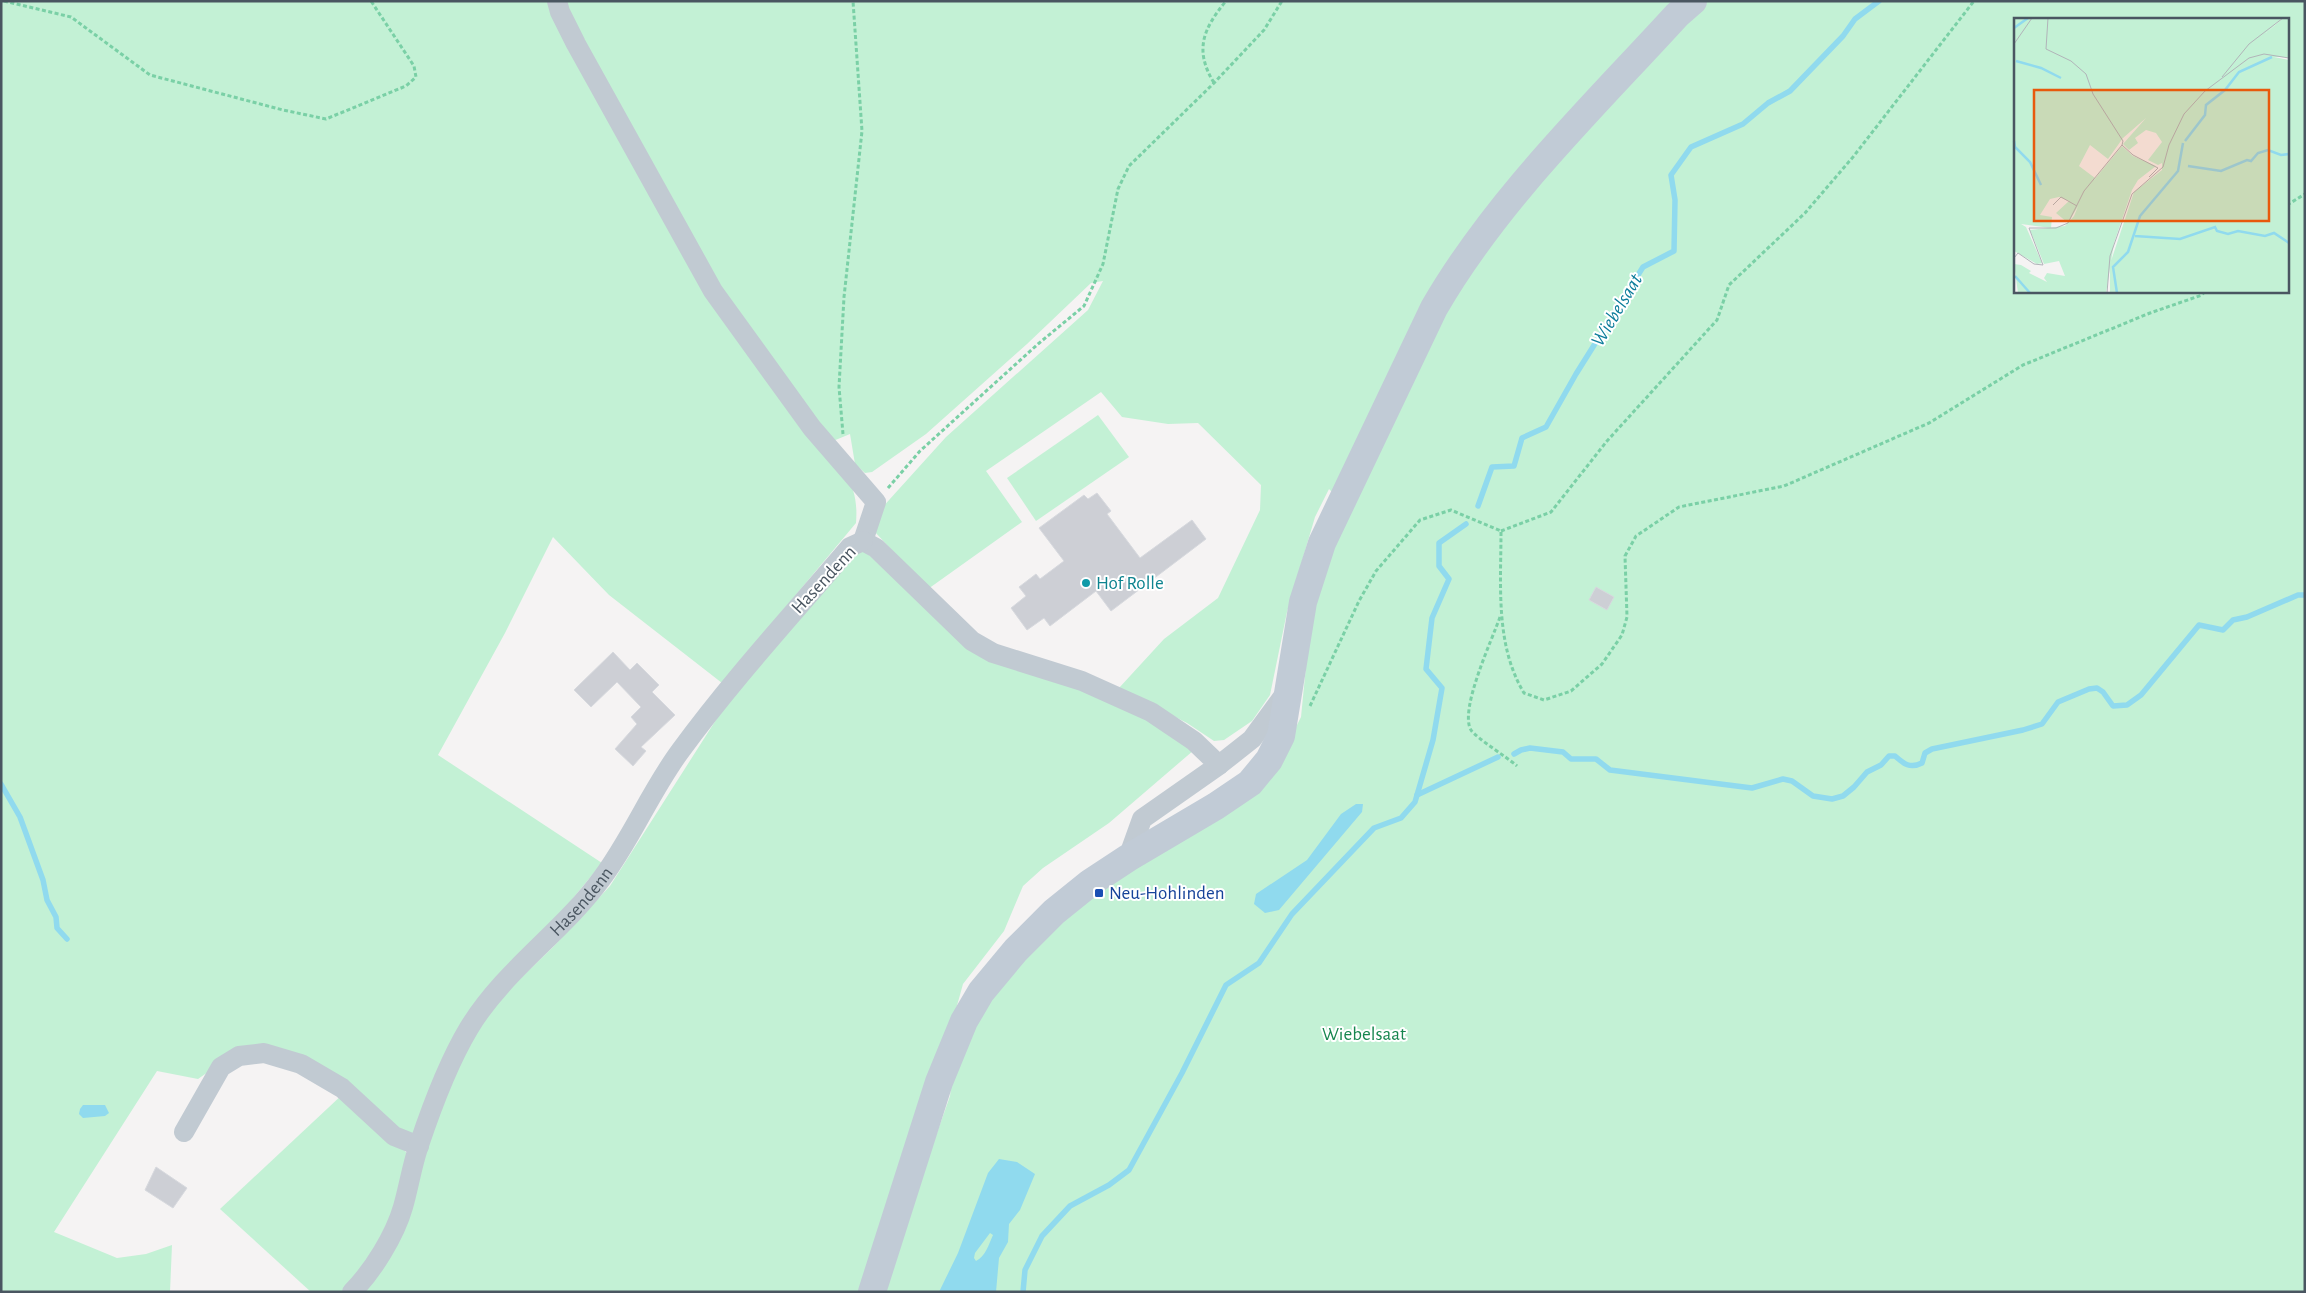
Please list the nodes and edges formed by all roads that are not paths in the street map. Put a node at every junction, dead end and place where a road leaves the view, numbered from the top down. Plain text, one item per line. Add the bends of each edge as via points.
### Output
1 (557, 1) edge
2 (1693, 1) edge
3 (863, 541) junction
4 (1288, 689) junction
5 (1219, 765) junction
6 (1128, 858) junction
7 (184, 1132) dead end
8 (418, 1146) junction
9 (352, 1292) edge
10 (872, 1292) edge

1 - 3 street via 576,44 712,291 812,428 876,502
2 - 4 main road via 1518,190 1476,241 1434,308 1322,543 1303,602
3 - 5 street via 876,548 972,641 993,653 1082,681 1151,712 1194,741
3 - 8 street, Hasendenn via 850,547 679,752 603,878 489,999 469,1028 450,1066
4 - 5 street via 1252,739
4 - 6 main road via 1281,736 1269,760 1250,783
5 - 6 street via 1142,819
6 - 10 main road via 1054,912 981,992 964,1021 938,1082
7 - 8 street via 221,1068 239,1056 264,1053 301,1064 342,1088 394,1136
8 - 9 street, Hasendenn via 403,1210 379,1259

